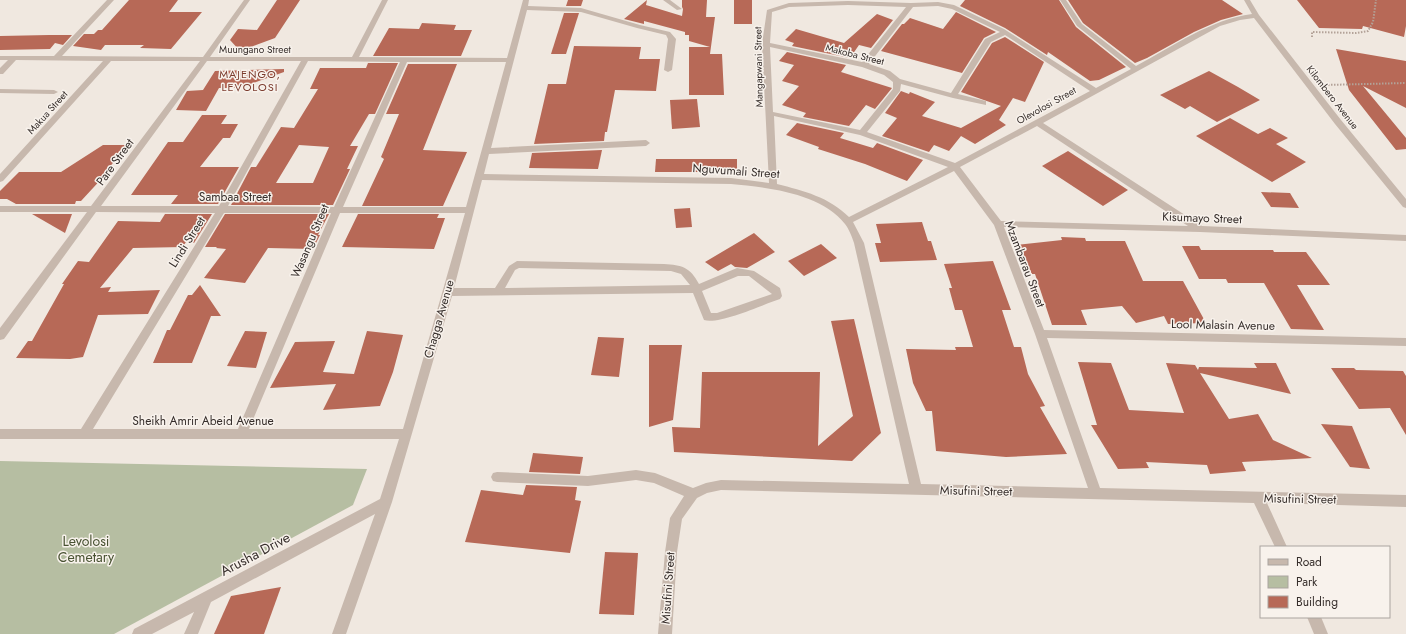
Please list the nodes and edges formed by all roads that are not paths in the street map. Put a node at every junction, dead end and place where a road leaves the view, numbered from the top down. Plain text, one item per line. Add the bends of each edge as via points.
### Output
1 (111, 0) edge
2 (247, 0) edge
3 (385, 0) edge
4 (666, 0) edge
5 (1063, 0) edge
6 (1247, 0) edge
7 (919, 2) edge
8 (525, 4) edge
9 (911, 5) junction
10 (679, 9) dead end
11 (1256, 16) junction
12 (1005, 32) junction
13 (766, 44) junction
14 (0, 58) edge
15 (14, 58) junction
16 (56, 58) junction
17 (108, 59) junction
18 (205, 59) junction
19 (306, 59) junction
20 (354, 60) junction
21 (404, 60) junction
22 (509, 60) junction
23 (864, 65) junction
24 (1135, 69) junction
25 (668, 70) dead end
26 (0, 72) edge
27 (897, 81) junction
28 (1094, 90) junction
29 (0, 91) edge
30 (54, 92) dead end
31 (953, 96) junction
32 (983, 104) dead end
33 (769, 113) junction
34 (1036, 122) junction
35 (862, 133) junction
36 (646, 143) dead end
37 (486, 151) junction
38 (954, 166) junction
39 (479, 177) junction
40 (0, 179) edge
41 (773, 185) junction
42 (1406, 205) edge
43 (0, 209) edge
44 (95, 209) junction
45 (222, 209) junction
46 (337, 210) junction
47 (470, 210) junction
48 (848, 221) junction
49 (998, 224) junction
50 (1200, 229) junction
51 (1406, 238) edge
52 (696, 289) junction
53 (498, 291) junction
54 (447, 292) junction
55 (1040, 334) junction
56 (0, 336) edge
57 (1406, 342) edge
58 (242, 433) junction
59 (0, 434) edge
60 (407, 434) junction
61 (83, 435) junction
62 (497, 477) dead end
63 (916, 489) junction
64 (693, 494) junction
65 (1096, 494) junction
66 (1258, 498) junction
67 (386, 502) junction
68 (1406, 502) edge
69 (1281, 546) edge
70 (207, 597) junction
71 (1314, 618) edge
72 (139, 634) edge
73 (191, 634) edge
74 (339, 634) edge
75 (665, 634) edge
76 (1321, 634) edge

1 - 16 street
2 - 18 street, Pare Street
3 - 20 street
4 - 10 street
5 - 24 street via 1079,25
6 - 11 street, Kilombero Avenue
7 - 9 street, Mangapwani Street
7 - 12 street, Mangapwani Street via 954,7
8 - 22 street, Chagga Avenue
8 - 25 street via 581,10 668,33 672,39
9 - 13 street, Mangapwani Street via 789,5 769,11
9 - 23 street
11 - 24 street, Olevolosi Street via 1218,25
11 - 42 street, Kilombero Avenue
12 - 28 street, Mangapwani Street
12 - 31 street via 988,41
13 - 23 street, Makoba Street
13 - 33 street, Mangapwani Street
14 - 15 street, Muungano Street
15 - 16 street, Muungano Street
15 - 26 street
16 - 17 street, Muungano Street
17 - 18 street, Muungano Street
17 - 40 street, Makua Street
18 - 19 street, Muungano Street
18 - 44 street, Pare Street
19 - 20 street, Muungano Street
19 - 45 street, Lindi Street
20 - 21 street, Muungano Street
21 - 22 street, Muungano Street
21 - 46 street, Wasangu Street
22 - 37 street, Chagga Avenue
23 - 27 street, Makoba Street via 887,73
24 - 28 street, Olevolosi Street
27 - 31 street, Makoba Street
27 - 35 street via 896,89
28 - 34 street, Olevolosi Street
29 - 30 street
31 - 32 street, Makoba Street
33 - 35 street
33 - 41 street, Mangapwani Street
34 - 38 street, Olevolosi Street
34 - 50 street
35 - 38 street
36 - 37 street
37 - 39 street, Chagga Avenue
38 - 48 street, Olevolosi Street
38 - 49 street, Mzambarau Street
39 - 41 street, Nguvumali Street via 732,181
39 - 47 street, Chagga Avenue
41 - 48 street, Nguvumali Street via 820,201 838,211
43 - 44 street, Sambaa Street
44 - 45 street, Sambaa Street
44 - 56 street, Pare Street
45 - 46 street, Sambaa Street
45 - 61 street, Lindi Street
46 - 47 street, Sambaa Street
46 - 58 street, Wasangu Street
47 - 54 street, Chagga Avenue
48 - 63 street, Nguvumali Street via 859,242 864,260
49 - 50 street, Kisumayo Street
49 - 55 street, Mzambarau Street
50 - 51 street, Kisumayo Street
52 - 52 street via 737,272 751,273 777,291 777,296 717,317 708,317
52 - 53 street
52 - 53 street via 690,275 681,268 517,264
53 - 54 street
54 - 60 street, Chagga Avenue
55 - 57 street, Lool Malasin Avenue
55 - 65 street, Mzambarau Street
58 - 60 street, Sheikh Amrir Abeid Avenue
58 - 61 street, Sheikh Amrir Abeid Avenue
59 - 61 street, Sheikh Amrir Abeid Avenue
60 - 67 street, Chagga Avenue
62 - 64 street via 588,481 636,475 655,478
63 - 64 street, Misufini Street via 721,485
63 - 65 street, Misufini Street
64 - 75 street, Misufini Street via 676,518 670,552
65 - 66 street, Misufini Street
66 - 68 street, Misufini Street
66 - 69 street
67 - 70 street, Arusha Drive
67 - 74 street, Chagga Avenue
70 - 72 street, Arusha Drive
70 - 73 street
71 - 76 street

